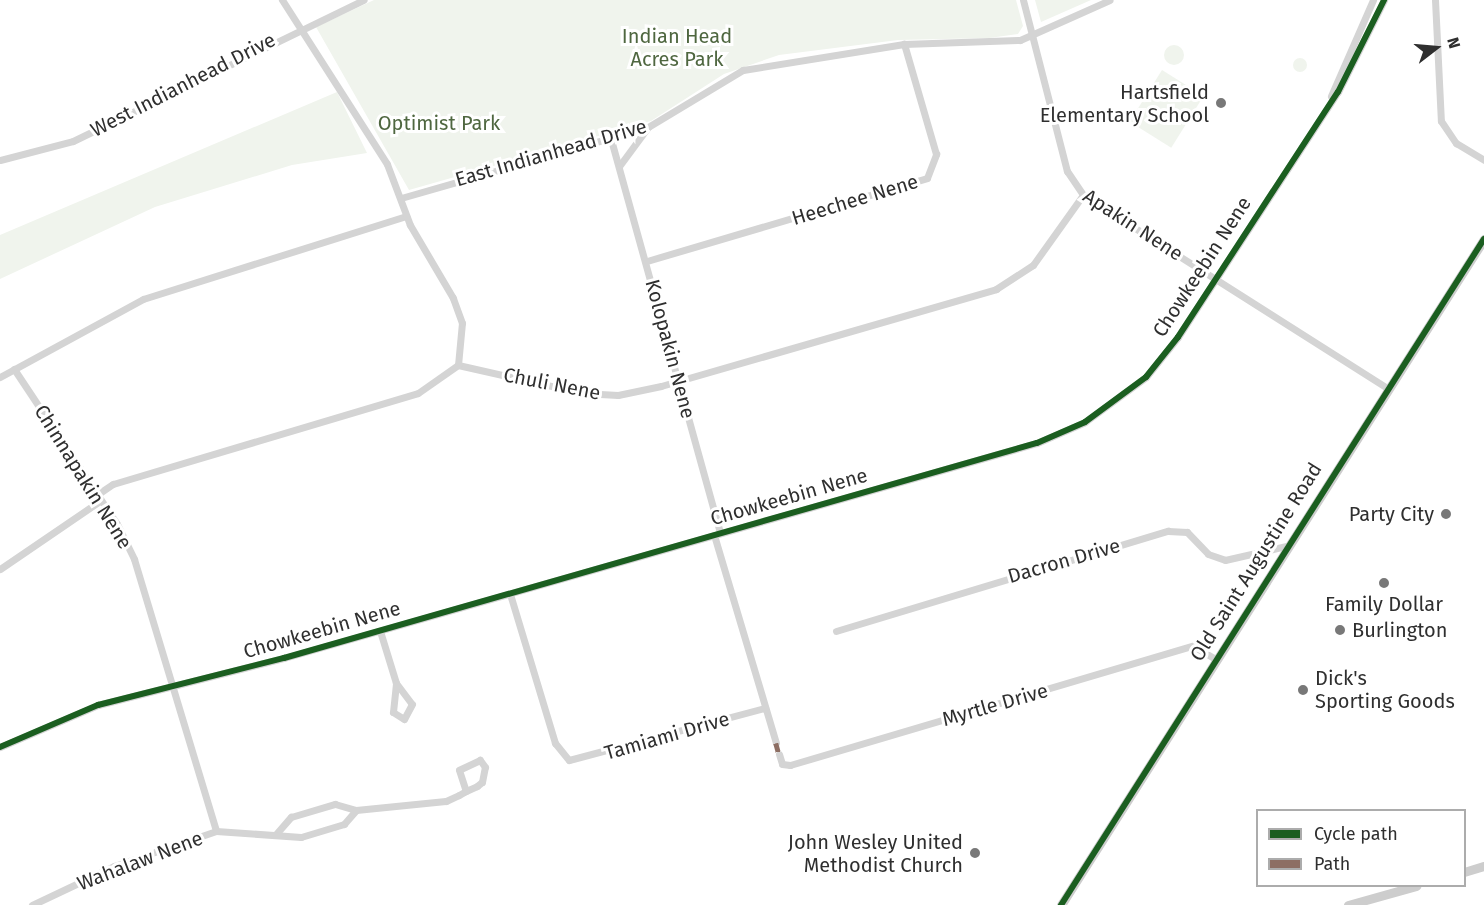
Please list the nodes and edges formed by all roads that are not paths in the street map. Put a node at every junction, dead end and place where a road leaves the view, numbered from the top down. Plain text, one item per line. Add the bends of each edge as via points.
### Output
1 (282, 0) edge
2 (364, 0) edge
3 (1023, 0) edge
4 (1110, 0) edge
5 (1373, 0) edge
6 (1384, 0) edge
7 (1435, 0) edge
8 (301, 28) junction
9 (1032, 35) junction
10 (904, 44) junction
11 (1351, 50) junction
12 (1359, 54) junction
13 (1331, 96) junction
14 (648, 127) junction
15 (610, 136) junction
16 (0, 160) edge
17 (1484, 160) edge
18 (620, 165) junction
19 (1083, 195) junction
20 (401, 198) junction
21 (406, 216) junction
22 (1484, 239) edge
23 (646, 261) junction
24 (1215, 277) junction
25 (458, 365) junction
26 (14, 369) junction
27 (0, 377) edge
28 (679, 381) junction
29 (1386, 387) junction
30 (100, 497) junction
31 (717, 534) junction
32 (1286, 546) junction
33 (0, 569) edge
34 (510, 594) junction
35 (380, 631) junction
36 (836, 631) dead end
37 (1214, 658) junction
38 (396, 683) junction
39 (173, 688) junction
40 (765, 708) junction
41 (776, 743) dead end
42 (0, 747) edge
43 (779, 754) dead end
44 (466, 791) junction
45 (356, 810) junction
46 (216, 831) junction
47 (276, 834) junction
48 (1484, 866) edge
49 (1466, 871) edge
50 (1409, 887) edge
51 (32, 905) edge
52 (1061, 905) edge
53 (1348, 905) edge

1 - 8 street
2 - 8 street, West Indianhead Drive
3 - 9 street, Apakin Nene
4 - 9 street, East Indianhead Drive
5 - 11 street, Chowkeebin Nene
6 - 12 street, Chowkeebin Nene
7 - 17 street via 1441,121 1452,140
8 - 16 street, West Indianhead Drive via 73,141
8 - 20 street via 387,164
9 - 10 street, East Indianhead Drive via 1020,40
9 - 19 street, Apakin Nene via 1067,171
10 - 14 street, East Indianhead Drive via 743,70
10 - 23 street, Heechee Nene via 934,142 936,163 927,178
11 - 12 street
11 - 13 street, Chowkeebin Nene
12 - 13 street, Chowkeebin Nene
13 - 24 street, Chowkeebin Nene
14 - 15 street, East Indianhead Drive
14 - 18 street
15 - 18 street, Kolopakin Nene
15 - 20 street, East Indianhead Drive
18 - 23 street, Kolopakin Nene
19 - 24 street, Apakin Nene
19 - 28 street, Chuli Nene via 1033,265 1003,286
20 - 21 street
21 - 25 street via 459,311
21 - 26 street via 143,299
22 - 29 street, Old Saint Augustine Road
23 - 28 street, Kolopakin Nene
24 - 29 street, Apakin Nene
24 - 31 street, Chowkeebin Nene via 1146,377 1085,422 1037,443
25 - 28 street, Chuli Nene via 601,395
25 - 30 street via 418,393 113,484
26 - 27 street
26 - 30 street, Chinnapakin Nene
28 - 31 street, Kolopakin Nene
29 - 32 street, Old Saint Augustine Road
30 - 33 street
30 - 39 street, Chinnapakin Nene via 134,559
31 - 34 street, Chowkeebin Nene
31 - 40 street, Kolopakin Nene
32 - 36 street, Dacron Drive via 1225,560 1208,554 1187,532 1168,531
32 - 37 street, Old Saint Augustine Road
34 - 35 street, Chowkeebin Nene
34 - 40 street, Tamiami Drive via 555,743 569,760
35 - 38 street
35 - 39 street, Chowkeebin Nene
37 - 43 street, Myrtle Drive via 1193,646 790,765 783,764
37 - 52 street, Old Saint Augustine Road
38 - 38 street via 393,712 404,719 412,704
39 - 42 street, Chowkeebin Nene via 71,713
39 - 46 street, Chinnapakin Nene
40 - 41 street, Kolopakin Nene
44 - 44 street via 459,770 480,760 484,777
44 - 45 street via 433,805
45 - 47 street via 344,824 319,833
45 - 47 street via 344,803 291,817
46 - 47 street
46 - 51 street, Wahalaw Nene via 114,866
48 - 49 street
50 - 53 street

